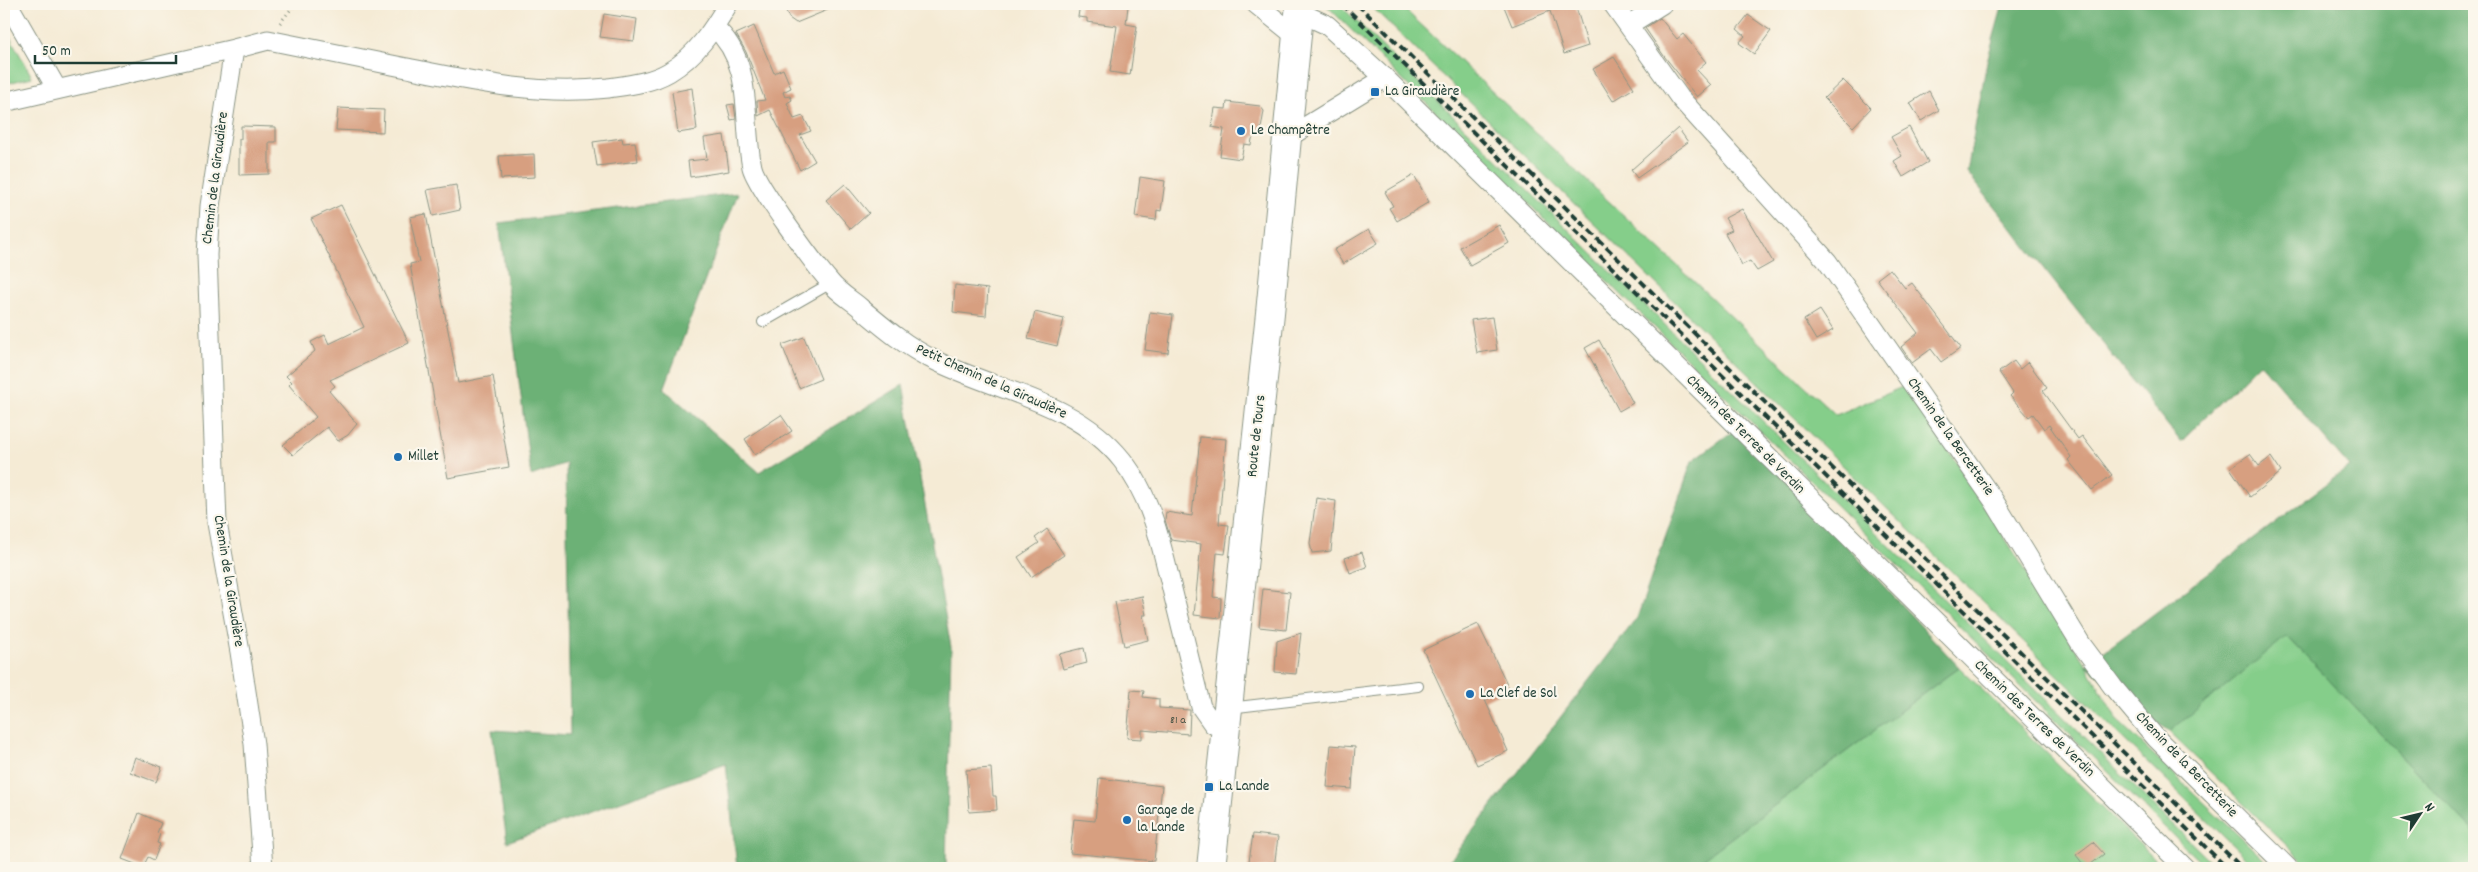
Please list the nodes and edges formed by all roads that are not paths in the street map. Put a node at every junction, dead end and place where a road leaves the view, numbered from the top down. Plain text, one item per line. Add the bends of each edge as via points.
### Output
1 (8, 4) edge
2 (728, 4) edge
3 (1256, 4) edge
4 (1613, 4) edge
5 (1662, 4) edge
6 (1299, 17) edge
7 (1630, 24) junction
8 (714, 27) junction
9 (234, 49) junction
10 (1385, 78) junction
11 (57, 89) junction
12 (4, 102) edge
13 (1287, 138) junction
14 (830, 283) junction
15 (763, 322) dead end
16 (1418, 686) dead end
17 (1227, 719) junction
18 (263, 868) edge
19 (1211, 868) edge
20 (2185, 868) edge
21 (2288, 868) edge

1 - 11 street
2 - 8 street
3 - 6 street
4 - 7 street, Chemin de la Bercetterie
5 - 7 street
6 - 10 street, Chemin des Terres de Verdin via 1327,25
6 - 13 main road, Route de Tours
7 - 21 street, Chemin de la Bercetterie via 1687,106 1827,261 1994,501 2081,644 2113,687 2156,738
8 - 9 street via 683,62 658,78 633,85 570,91 500,87 268,40
8 - 14 street, Petit Chemin de la Giraudière via 726,37 746,89 752,168
9 - 11 street
9 - 18 street, Chemin de la Giraudière via 210,206 207,254 217,523 254,744
10 - 13 street
10 - 20 street, Chemin des Terres de Verdin
11 - 12 street
13 - 17 main road, Route de Tours
14 - 15 lane
14 - 17 street, Petit Chemin de la Giraudière via 899,340 934,361 1064,412 1093,429 1123,460 1146,500 1201,707 1213,724
16 - 17 lane
17 - 19 main road, Route de Tours

